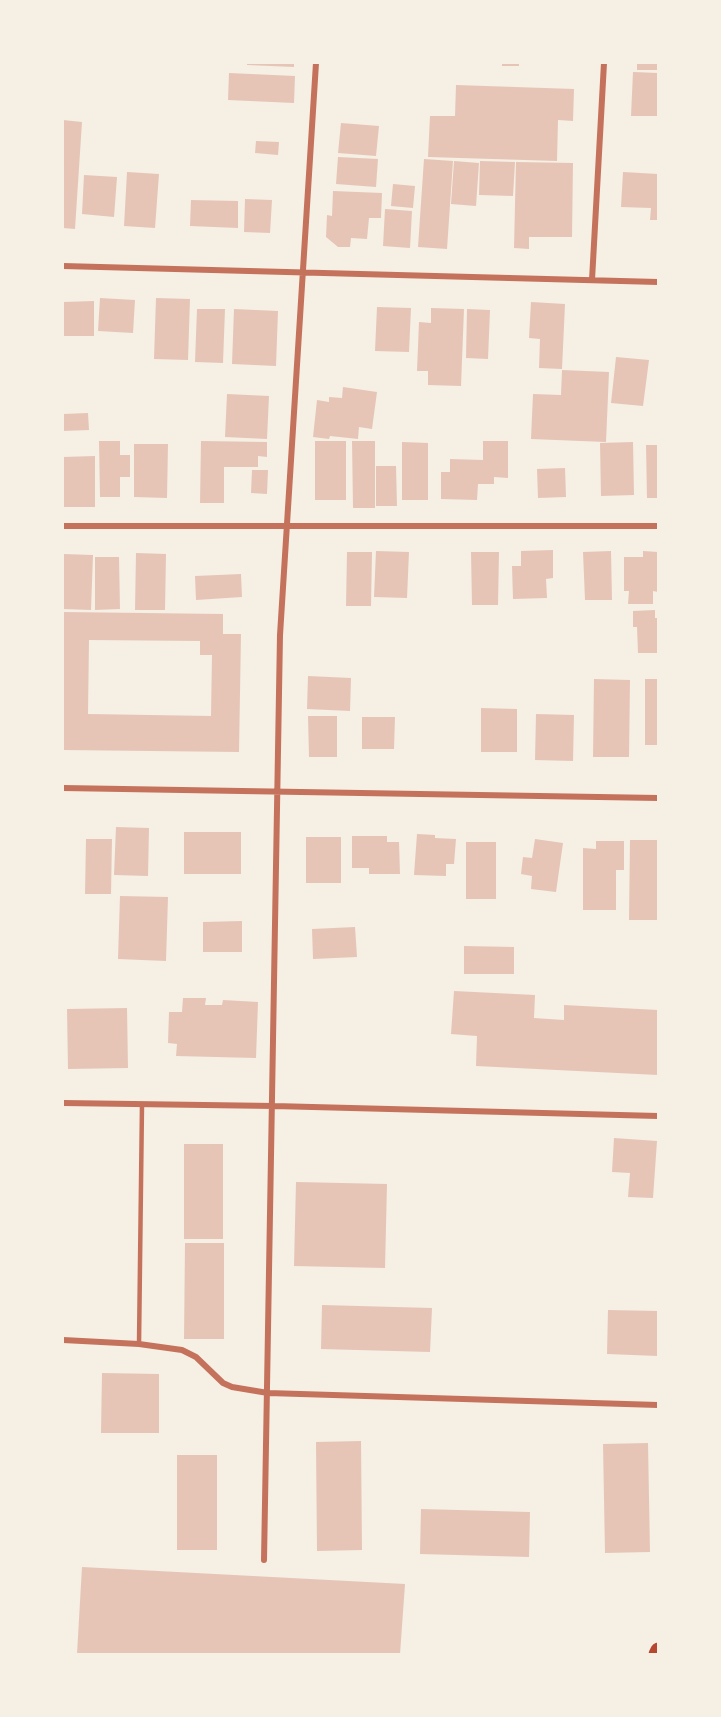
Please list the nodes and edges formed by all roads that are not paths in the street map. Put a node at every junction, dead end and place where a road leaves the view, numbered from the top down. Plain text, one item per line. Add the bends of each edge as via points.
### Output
1 (316, 63) edge
2 (604, 63) edge
3 (63, 266) edge
4 (302, 272) junction
5 (592, 280) junction
6 (658, 282) edge
7 (63, 526) edge
8 (286, 526) junction
9 (658, 526) edge
10 (63, 788) edge
11 (277, 791) junction
12 (658, 798) edge
13 (63, 1103) edge
14 (142, 1104) junction
15 (274, 1106) junction
16 (658, 1116) edge
17 (63, 1340) edge
18 (139, 1344) junction
19 (268, 1393) junction
20 (658, 1405) edge
21 (264, 1560) dead end

1 - 4 street
2 - 5 street
3 - 4 street
4 - 5 street
4 - 8 street
5 - 6 street
7 - 8 street
8 - 9 street
8 - 11 street
10 - 11 street
11 - 12 street
11 - 15 street
13 - 14 street
14 - 15 street
14 - 18 lane
15 - 16 street
15 - 19 street
17 - 18 street
18 - 19 street via 182,1350 196,1357 223,1383
19 - 20 street
19 - 21 street

